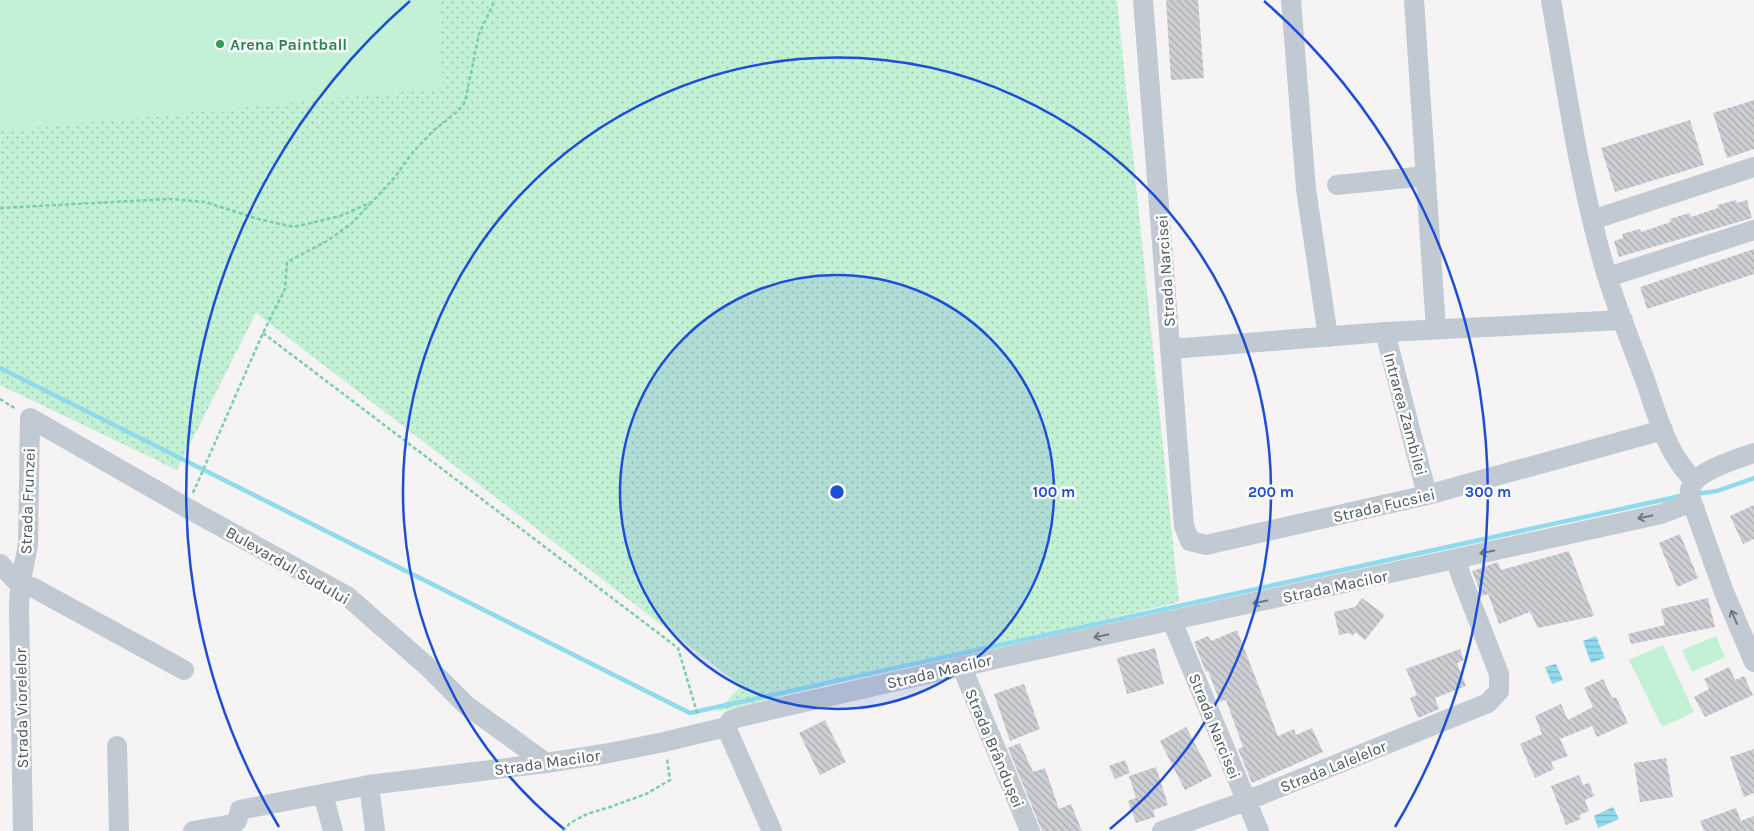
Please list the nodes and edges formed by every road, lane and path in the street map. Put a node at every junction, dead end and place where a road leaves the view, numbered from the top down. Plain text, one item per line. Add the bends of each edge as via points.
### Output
1 (495, 0) edge
2 (1144, 0) edge
3 (1291, 0) edge
4 (1414, 0) edge
5 (1551, 0) edge
6 (1754, 167) edge
7 (1426, 176) junction
8 (1337, 185) dead end
9 (372, 202) junction
10 (0, 208) edge
11 (1592, 220) junction
12 (1754, 230) edge
13 (1608, 277) junction
14 (1623, 320) junction
15 (1436, 329) junction
16 (1385, 332) junction
17 (264, 334) junction
18 (1328, 337) junction
19 (1171, 349) junction
20 (30, 418) joint
21 (1663, 430) junction
22 (1754, 453) edge
23 (1692, 493) junction
24 (1427, 496) junction
25 (187, 508) junction
26 (1190, 541) joint
27 (1456, 559) junction
28 (0, 564) edge
29 (20, 585) junction
30 (1172, 621) junction
31 (1754, 662) edge
32 (961, 665) junction
33 (184, 670) dead end
34 (699, 718) dead end
35 (726, 726) junction
36 (664, 742) junction
37 (117, 746) dead end
38 (546, 763) junction
39 (369, 785) junction
40 (323, 794) junction
41 (1246, 801) junction
42 (234, 827) edge
43 (23, 831) edge
44 (119, 831) edge
45 (193, 831) edge
46 (333, 831) edge
47 (376, 831) edge
48 (563, 831) edge
49 (772, 831) edge
50 (1030, 831) edge
51 (1162, 831) edge
52 (1259, 831) edge

1 - 9 path via 479,34 465,102 413,152
2 - 19 street, Strada Narcisei
3 - 18 street via 1306,189
4 - 7 street
5 - 11 street
6 - 11 street
7 - 8 street
7 - 15 street
9 - 10 path via 340,216 294,227 258,220 205,202 170,199
9 - 17 path via 352,223 327,241 287,262 285,289
11 - 13 street
12 - 13 street
13 - 14 street
14 - 15 street
14 - 21 street
15 - 16 street
16 - 18 street
16 - 24 street, Intrarea Zambilei
17 - 25 path
17 - 34 path via 678,648
18 - 19 street
19 - 26 street, Strada Narcisei via 1184,526
20 - 25 street, Bulevardul Sudului
20 - 29 street, Strada Frunzei via 28,545
21 - 23 street
21 - 24 street, Strada Fucsiei
22 - 23 street, Strada Macilor via 1713,469
23 -> 27 street, Strada Macilor via 1661,514
31 -> 23 street via 1724,592
24 - 26 street, Strada Fucsiei via 1206,545
25 - 38 street, Bulevardul Sudului via 347,596 428,666 466,705
27 -> 30 street, Strada Macilor
27 - 41 street, Strada Lalelelor via 1499,674 1499,692 1488,703
28 - 29 street
29 - 33 street via 32,587
29 - 43 street, Strada Viorelelor
30 -> 32 street, Strada Macilor
30 - 41 street, Strada Narcisei
32 - 35 street, Strada Macilor via 740,717
32 - 50 street, Strada Brândușei
35 - 36 street, Strada Macilor
35 - 49 street
36 - 38 street, Strada Macilor
36 - 48 path via 670,780 646,794 587,814
37 - 44 street
38 - 39 street, Strada Macilor
39 - 40 street, Strada Macilor
39 - 47 street
40 - 42 street, Strada Macilor via 240,810
40 - 46 street
41 - 51 street, Strada Lalelelor
41 - 52 street, Strada Narcisei
42 - 45 street, Strada Macilor

